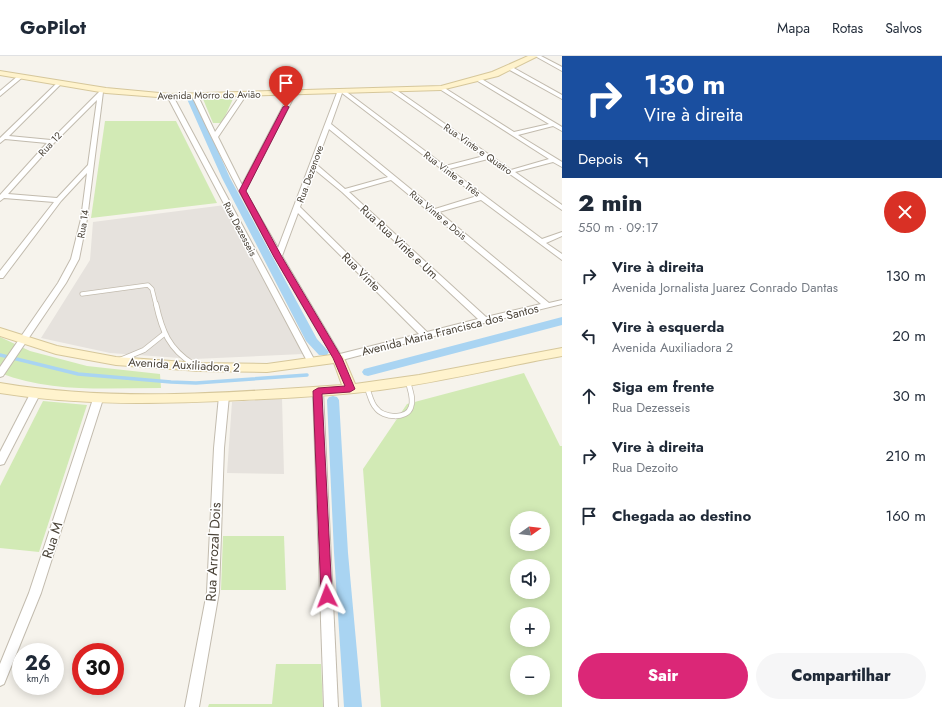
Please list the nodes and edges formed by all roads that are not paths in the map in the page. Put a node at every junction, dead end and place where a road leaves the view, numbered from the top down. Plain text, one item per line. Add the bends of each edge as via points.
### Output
1 (534, 56) edge
2 (537, 56) edge
3 (510, 68) junction
4 (562, 69) edge
5 (0, 73) edge
6 (21, 76) junction
7 (478, 79) junction
8 (59, 83) junction
9 (441, 88) junction
10 (393, 90) junction
11 (341, 91) junction
12 (102, 92) junction
13 (293, 93) junction
14 (0, 94) edge
15 (244, 94) junction
16 (170, 96) junction
17 (195, 96) junction
18 (562, 97) edge
19 (554, 124) junction
20 (328, 125) junction
21 (562, 129) edge
22 (513, 134) junction
23 (214, 138) junction
24 (2, 139) edge
25 (52, 142) junction
26 (488, 156) junction
27 (553, 160) junction
28 (314, 165) junction
29 (562, 165) edge
30 (90, 166) junction
31 (444, 168) junction
32 (510, 172) junction
33 (393, 178) junction
34 (242, 191) junction
35 (344, 191) junction
36 (1, 197) edge
37 (482, 197) junction
38 (59, 200) junction
39 (297, 208) junction
40 (562, 208) edge
41 (433, 212) junction
42 (562, 234) edge
43 (541, 242) junction
44 (278, 257) junction
45 (562, 258) edge
46 (0, 276) edge
47 (82, 294) dead end
48 (562, 302) edge
49 (548, 306) junction
50 (484, 320) junction
51 (0, 332) edge
52 (164, 334) junction
53 (425, 335) junction
54 (23, 340) junction
55 (562, 352) edge
56 (338, 358) junction
57 (116, 361) junction
58 (311, 362) junction
59 (199, 368) junction
60 (0, 374) edge
61 (408, 382) junction
62 (0, 388) edge
63 (367, 388) junction
64 (350, 389) junction
65 (318, 391) junction
66 (35, 394) junction
67 (224, 396) junction
68 (98, 399) junction
69 (1, 457) edge
70 (0, 680) edge
71 (192, 707) edge
72 (331, 707) edge

1 - 3 street, Avenida Morro do Avião
2 - 4 street
3 - 7 street, Avenida Morro do Avião
3 - 18 street
5 - 6 street, Avenida Morro do Avião
6 - 8 street, Avenida Morro do Avião
6 - 14 street
7 - 9 street, Avenida Morro do Avião
7 - 19 street
8 - 12 street, Avenida Morro do Avião
8 - 24 street
9 - 10 street, Avenida Morro do Avião
9 - 22 street
10 - 11 street, Avenida Morro do Avião
10 - 26 street, Rua Vinte e Quatro
11 - 13 street, Avenida Morro do Avião
11 - 20 street, Rua Dezenove
11 - 31 street, Rua Vinte e Três
12 - 16 street, Avenida Morro do Avião
12 - 25 street, Rua 12
12 - 30 street, Rua 14
13 - 15 street, Avenida Morro do Avião
13 - 34 street
15 - 17 street, Avenida Morro do Avião
15 - 23 street
16 - 17 street, Avenida Morro do Avião
16 - 58 street, Rua Dezesseis
17 - 23 street, Rua Dezesseis
19 - 21 street
19 - 22 street
20 - 28 street, Rua Dezenove
20 - 33 street, Rua Vinte e Dois
22 - 27 street
23 - 34 street, Rua Dezesseis
24 - 25 street
25 - 36 street, Rua 12
26 - 31 street
26 - 32 street, Rua Vinte e Quatro
27 - 29 street
27 - 32 street
28 - 35 street, Rua Rua Vinte e Um
28 - 39 street, Rua Dezenove
30 - 38 street
30 - 54 street, Rua 14 via 84,219 75,259 62,283
31 - 37 street, Rua Vinte e Três
32 - 40 street, Rua Vinte e Quatro
33 - 35 street
33 - 41 street, Rua Vinte e Dois
34 - 44 street, Rua Dezesseis
35 - 50 street, Rua Rua Vinte e Um
36 - 38 street
37 - 41 street
37 - 43 street, Rua Vinte e Três
38 - 46 street
39 - 44 street, Rua Dezenove
39 - 53 street, Rua Vinte
41 - 49 street, Rua Vinte e Dois
42 - 43 street
43 - 45 street, Rua Vinte e Três
44 - 56 street, Rua Dezesseis
47 - 52 lane via 148,285 152,289
48 - 49 street, Avenida Maria Francisca dos Santos
49 - 50 street, Avenida Maria Francisca dos Santos
50 - 53 street, Avenida Maria Francisca dos Santos
51 - 54 street, Avenida Auxiliadora 2
52 - 57 lane via 153,346
52 - 59 lane via 182,359
53 - 56 street, Avenida Maria Francisca dos Santos
54 - 57 street, Avenida Auxiliadora 2 via 56,350
54 - 60 street, Rua 14
55 - 61 street
56 - 58 street, Avenida Auxiliadora 2
56 - 64 street
57 - 59 street, Avenida Auxiliadora 2
58 - 59 street, Avenida Auxiliadora 2 via 267,368
61 - 63 street
61 - 63 lane via 412,404 406,414 387,416 378,411
62 - 66 street
63 - 64 street
64 - 65 street
65 - 67 street
65 - 72 street
66 - 68 street
66 - 69 street
67 - 68 street
67 - 71 street, Rua Arrozal Dois via 219,448 213,592
68 - 70 street, Rua M via 35,593

